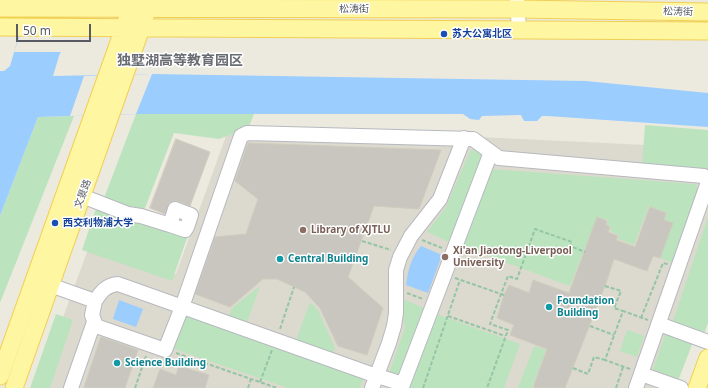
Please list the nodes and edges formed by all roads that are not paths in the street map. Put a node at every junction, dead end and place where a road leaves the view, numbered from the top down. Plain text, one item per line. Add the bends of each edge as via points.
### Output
1 (132, 4) edge
2 (150, 5) edge
3 (517, 5) edge
4 (0, 8) edge
5 (708, 12) edge
6 (0, 27) edge
7 (124, 28) junction
8 (142, 28) junction
9 (519, 29) junction
10 (708, 31) edge
11 (101, 118) junction
12 (464, 138) junction
13 (491, 152) junction
14 (82, 196) junction
15 (170, 225) dead end
16 (50, 285) junction
17 (94, 301) junction
18 (182, 307) junction
19 (94, 322) junction
20 (659, 324) junction
21 (708, 342) edge
22 (708, 358) edge
23 (641, 374) junction
24 (0, 376) edge
25 (374, 382) edge
26 (402, 386) edge
27 (14, 388) edge
28 (70, 388) edge
29 (636, 388) edge
30 (681, 388) edge
31 (697, 388) edge

1 - 2 main road, 松涛街
1 - 4 main road, 松涛街
1 - 7 main road, 文景路
2 - 3 main road, 松涛街
2 - 8 main road, 文景路
3 - 5 main road, 松涛街
3 - 9 lane
6 - 7 main road, 松涛街
7 - 8 main road, 松涛街
7 - 11 main road, 文景路 via 111,66
8 - 9 main road, 松涛街
8 - 11 main road, 文景路 via 128,68
9 - 10 main road, 松涛街
11 - 14 main road, 文景路
11 - 24 main road, 文景路
12 - 13 lane via 473,139
12 - 18 lane via 247,134 241,136
12 - 25 lane via 440,200 411,236 400,258 396,270 394,326
13 - 20 lane via 499,158 704,176 708,182
13 - 26 lane
14 - 15 lane via 128,214
14 - 16 main road, 文景路
16 - 17 lane
16 - 27 main road, 文景路
17 - 18 lane via 110,285 118,284
17 - 19 lane
18 - 19 lane via 165,350 96,326
18 - 25 lane via 276,340
19 - 28 lane
20 - 21 lane
20 - 23 lane
22 - 31 main road
23 - 29 lane
23 - 30 lane
25 - 26 lane

